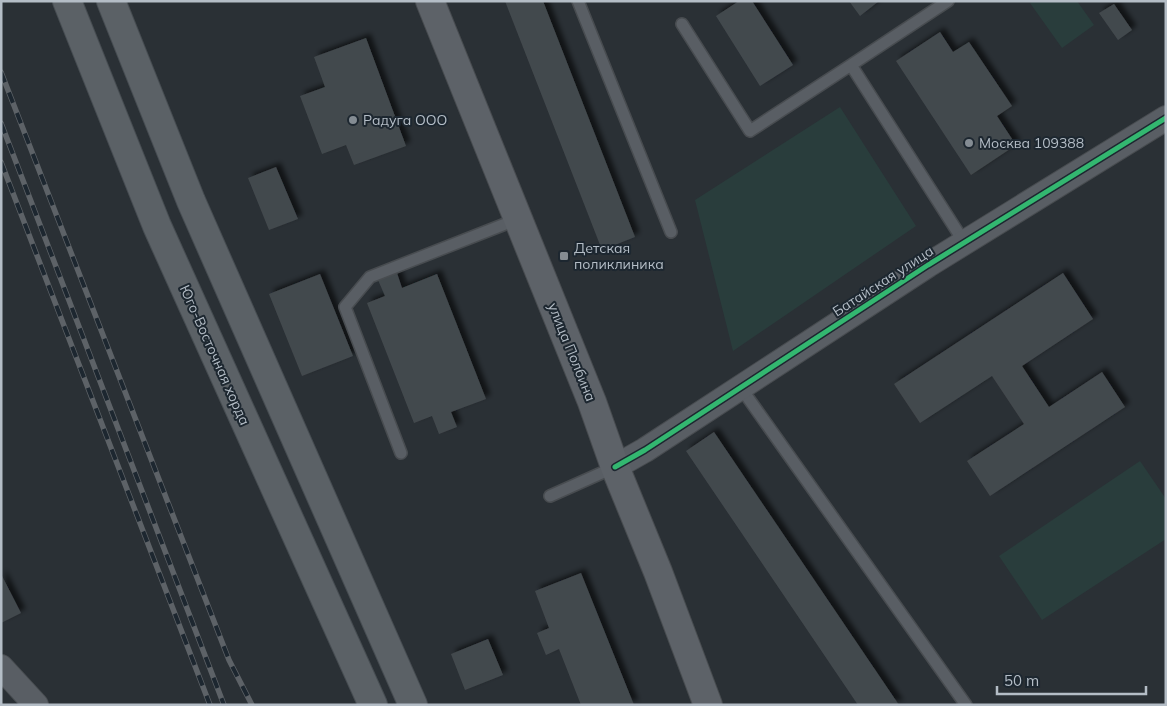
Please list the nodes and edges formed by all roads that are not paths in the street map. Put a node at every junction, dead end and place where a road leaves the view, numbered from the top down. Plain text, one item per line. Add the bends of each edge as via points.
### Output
1 (67, 1) edge
2 (111, 1) edge
3 (430, 1) edge
4 (578, 1) edge
5 (948, 1) edge
6 (682, 24) dead end
7 (851, 65) junction
8 (1166, 118) edge
9 (518, 219) junction
10 (671, 232) dead end
11 (964, 242) junction
12 (741, 388) junction
13 (401, 453) dead end
14 (615, 467) junction
15 (550, 496) dead end
16 (1, 667) edge
17 (36, 705) edge
18 (372, 705) edge
19 (413, 705) edge
20 (708, 705) edge
21 (966, 705) edge

1 - 18 main road, Юго-Восточная хорда via 157,226
2 - 19 main road via 191,201
3 - 9 main road, улица Полбина
4 - 10 lane
5 - 7 lane
6 - 7 lane via 750,131
7 - 11 lane
8 - 11 street, Батайская улица
9 - 13 lane via 370,277 345,307
9 - 14 main road, улица Полбина
11 - 12 street, Батайская улица
12 - 14 street, Батайская улица
12 - 21 lane
14 - 15 lane
14 - 20 main road, улица Полбина
16 - 17 street

